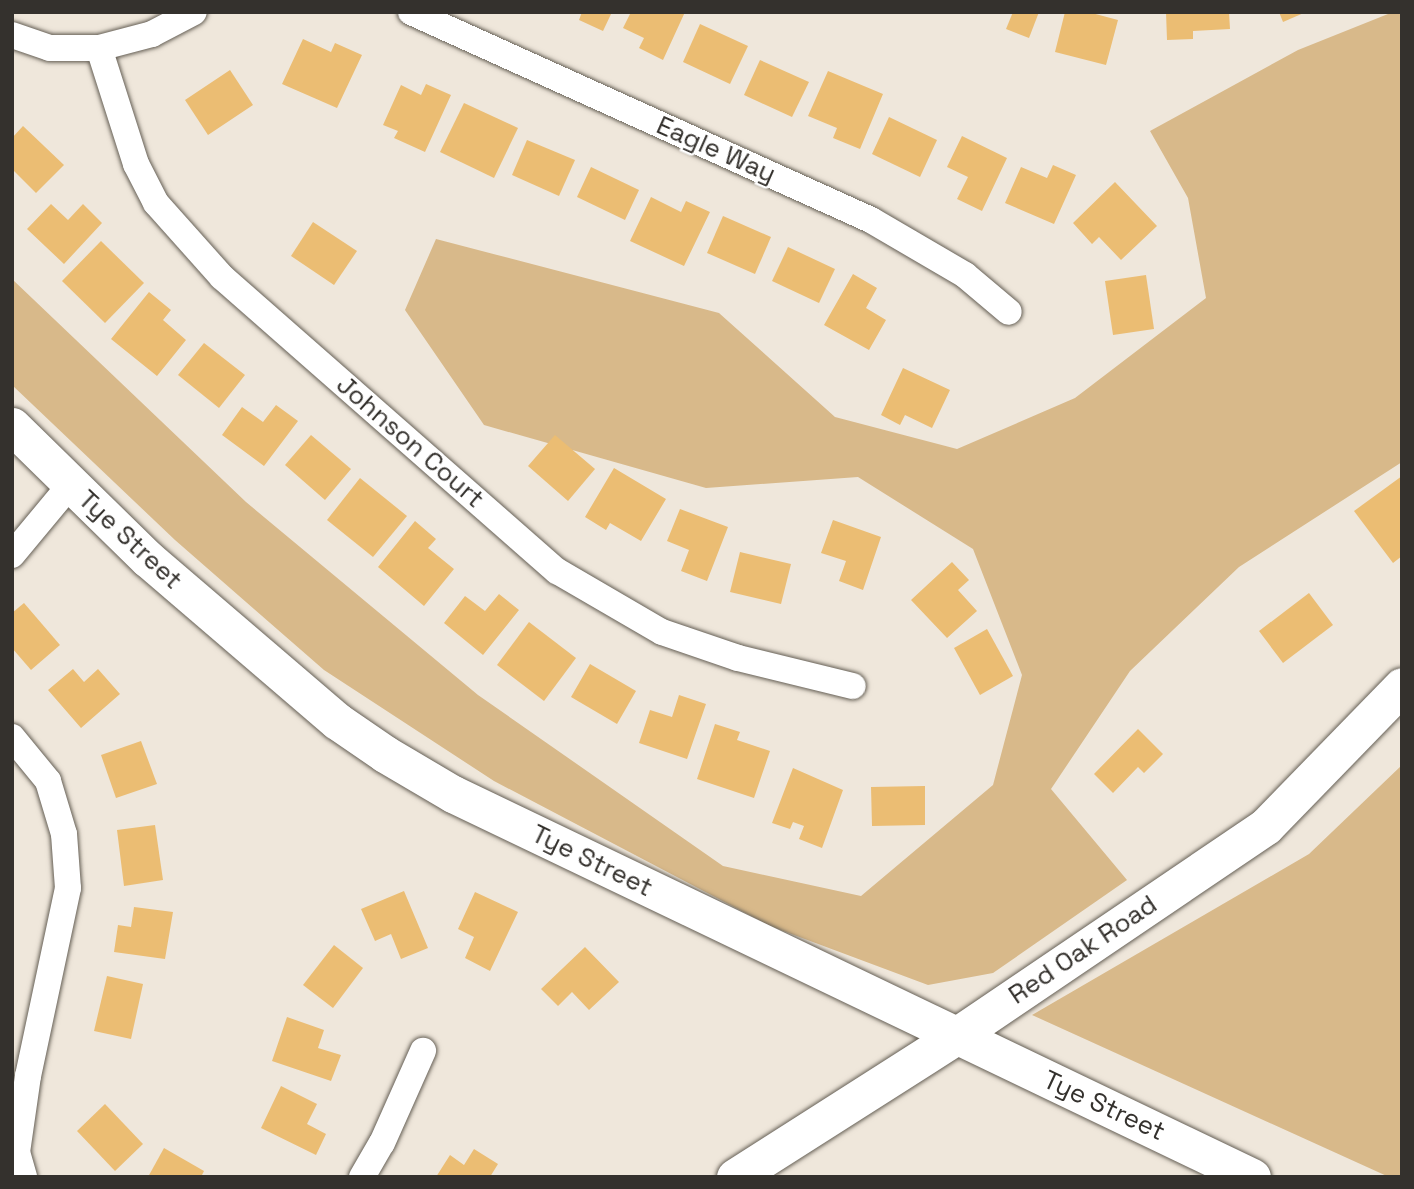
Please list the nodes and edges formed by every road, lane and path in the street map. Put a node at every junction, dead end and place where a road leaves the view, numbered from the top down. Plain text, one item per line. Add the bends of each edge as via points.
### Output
1 (194, 12) edge
2 (411, 12) edge
3 (12, 35) edge
4 (99, 48) junction
5 (1009, 312) dead end
6 (12, 426) edge
7 (71, 484) junction
8 (12, 555) edge
9 (853, 686) dead end
10 (1402, 686) edge
11 (12, 737) edge
12 (956, 1036) junction
13 (423, 1051) dead end
14 (24, 1177) edge
15 (362, 1177) edge
16 (735, 1177) edge
17 (1252, 1177) edge

1 - 4 street via 152,34
2 - 5 street, Eagle Way via 871,220 965,275
3 - 4 street via 50,48
4 - 9 street, Johnson Court via 136,164 156,203 222,277 557,571 662,632 738,658
6 - 7 street, Tye Street
7 - 8 street
7 - 12 street, Tye Street via 158,568 337,721 386,754 453,794
10 - 12 street, Red Oak Road via 1266,825
11 - 14 street via 48,781 64,834 68,888 28,1076 17,1153
12 - 16 street, Red Oak Road
12 - 17 street, Tye Street
13 - 15 street

